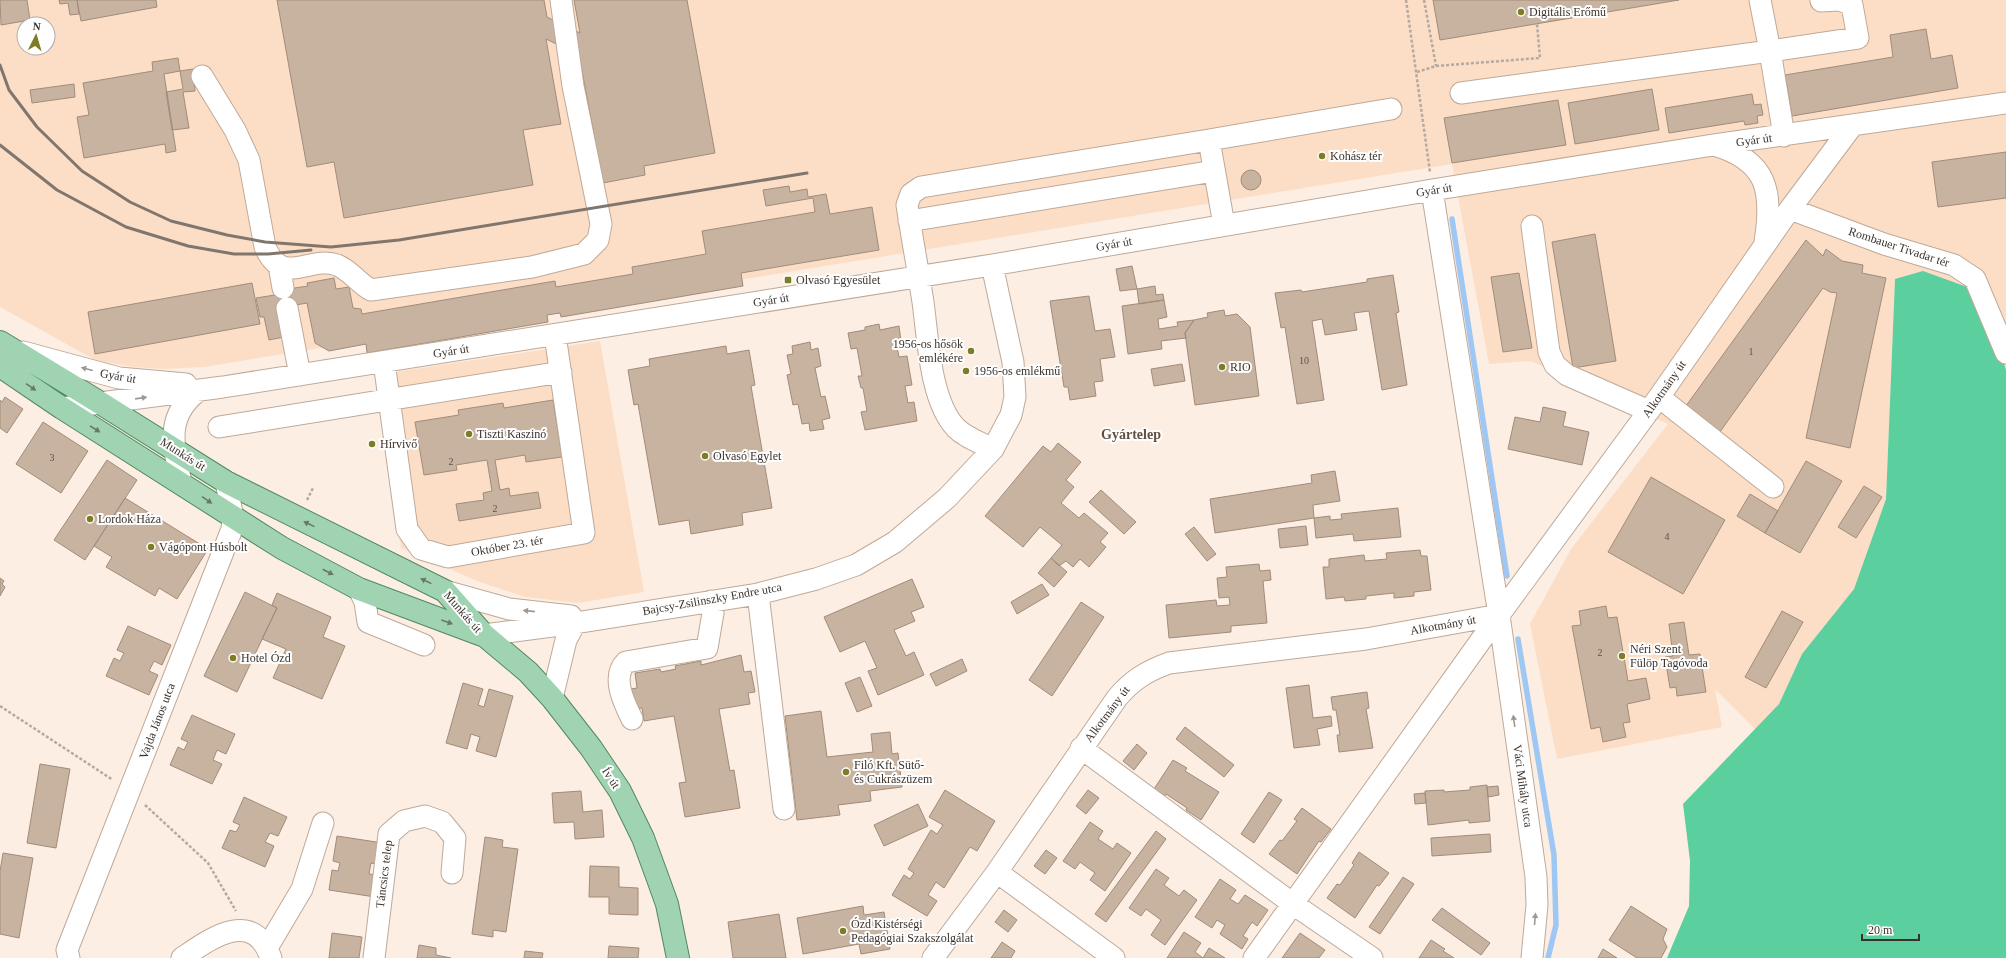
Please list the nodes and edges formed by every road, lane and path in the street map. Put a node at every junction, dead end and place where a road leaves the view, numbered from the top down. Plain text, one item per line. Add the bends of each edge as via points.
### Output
1 (560, 0) edge
2 (1406, 0) edge
3 (1424, 0) edge
4 (1760, 0) edge
5 (1834, 0) edge
6 (1537, 24) dead end
7 (1770, 50) junction
8 (1434, 67) junction
9 (1417, 72) junction
10 (202, 76) dead end
11 (1461, 93) dead end
12 (2006, 103) edge
13 (1391, 109) dead end
14 (1852, 126) junction
15 (1784, 136) junction
16 (1209, 140) junction
17 (1713, 145) junction
18 (1214, 171) junction
19 (1432, 190) junction
20 (1790, 208) junction
21 (909, 221) junction
22 (1224, 226) junction
23 (1532, 226) dead end
24 (1765, 244) junction
25 (279, 265) junction
26 (992, 265) junction
27 (919, 277) junction
28 (555, 335) junction
29 (8, 346) edge
30 (2006, 353) edge
31 (384, 362) junction
32 (0, 366) edge
33 (561, 372) junction
34 (300, 375) junction
35 (223, 387) junction
36 (198, 391) junction
37 (390, 400) junction
38 (102, 404) junction
39 (1654, 404) junction
40 (62, 408) junction
41 (219, 427) dead end
42 (174, 448) junction
43 (993, 449) junction
44 (226, 482) junction
45 (181, 483) junction
46 (313, 488) dead end
47 (1773, 488) dead end
48 (305, 506) dead end
49 (233, 518) junction
50 (359, 589) junction
51 (445, 591) junction
52 (758, 594) junction
53 (711, 601) junction
54 (1499, 615) junction
55 (596, 619) junction
56 (575, 623) junction
57 (484, 635) junction
58 (424, 645) dead end
59 (552, 698) junction
60 (0, 706) edge
61 (632, 719) dead end
62 (1081, 748) junction
63 (129, 790) junction
64 (784, 809) dead end
65 (323, 823) dead end
66 (997, 872) junction
67 (452, 874) dead end
68 (1293, 904) junction
69 (248, 932) junction
70 (269, 953) edge
71 (69, 958) edge
72 (182, 958) edge
73 (374, 958) edge
74 (678, 958) edge
75 (933, 958) edge
76 (1114, 958) edge
77 (1254, 958) edge
78 (1372, 958) edge
79 (1532, 958) edge

1 - 25 street via 573,86 601,224 598,240 584,254 532,267 372,290 361,285 347,270 336,265 316,264 294,268
2 - 9 path
3 - 8 path
4 - 7 street
5 - 7 street via 1852,5 1858,38
6 - 8 path via 1540,58
7 - 11 street
7 - 15 street
8 - 9 path
9 - 19 path
10 - 25 street via 250,160 265,247 271,260
12 - 14 street, Gyár út
13 - 16 street
14 - 15 street, Gyár út
14 - 20 street, Alkotmány út
15 - 17 street, Gyár út
16 - 18 street
16 - 21 street via 921,187 911,194 907,205
17 - 19 street, Gyár út
17 - 24 street via 1730,150 1752,164 1764,182 1769,204
18 - 21 street
18 - 22 street
19 - 22 street, Gyár út
19 - 54 street, Váci Mihály utca
20 - 24 street, Alkotmány út
20 - 30 street, Rombauer Tivadar tér via 1884,244 1959,268 1975,279
21 - 27 street
22 - 26 street, Gyár út
23 - 39 street via 1549,352 1555,365 1567,375
24 - 39 street, Alkotmány út
25 - 34 street
26 - 27 street, Gyár út
26 - 43 street, Bajcsy-Zsilinszky Endre utca via 1013,362 1015,397 1011,415
27 - 28 street, Gyár út
27 - 43 street via 930,354 944,408 956,428
28 - 31 street, Gyár út
28 - 33 street, Október 23. tér
35 -> 29 street, Gyár út via 119,378
29 - 38 main road, Munkás út
31 - 34 street, Gyár út
31 - 37 street, Október 23. tér
32 -> 40 main road, Munkás út
33 - 37 street
33 - 37 street, Október 23. tér via 584,533 448,557 421,549 407,529
34 - 35 street, Gyár út
35 - 36 street, Gyár út
38 -> 36 street, Gyár út
36 - 42 street via 187,399 181,408 173,433
37 - 41 street
38 - 40 street, Gyár út
38 - 42 main road, Munkás út
39 - 47 street
39 - 54 street, Alkotmány út
40 -> 45 main road, Munkás út
42 - 44 main road, Munkás út
42 - 45 street
43 - 52 street, Bajcsy-Zsilinszky Endre utca via 947,498 895,542 856,565 816,579
44 - 49 street, Vajda János utca
51 -> 44 main road, Munkás út
45 -> 49 main road, Munkás út
46 - 48 path
49 -> 50 main road, Munkás út via 282,548
49 - 63 street, Vajda János utca via 232,529
50 -> 57 main road, Munkás út
50 - 58 street via 365,602 368,622
55 -> 51 street via 509,609
51 - 57 main road, Munkás út
52 - 53 street, Bajcsy-Zsilinszky Endre utca
52 - 64 street
53 - 55 street, Bajcsy-Zsilinszky Endre utca
53 - 61 street via 712,613 707,648 626,662 620,668 619,679 624,705
54 - 62 street, Alkotmány út via 1366,638 1162,666 1141,675 1127,686
54 - 68 street
79 -> 54 street, Váci Mihály utca via 1537,905 1536,877
55 - 56 street, Bajcsy-Zsilinszky Endre utca
56 - 57 street, Bajcsy-Zsilinszky Endre utca
56 - 59 street via 566,640
57 - 59 main road, Ív út via 528,672
59 - 74 main road, Ív út via 591,748 620,791 632,815 667,904
60 - 63 path
62 - 66 street, Alkotmány út
62 - 68 street
63 - 69 path via 208,863
63 - 71 street, Vajda János utca via 67,950
65 - 70 street via 302,889
66 - 75 street, Alkotmány út
66 - 76 street
67 - 73 street, Táncsics telep via 454,838 442,822 425,816 404,821 389,834
68 - 77 street
68 - 78 street
69 - 70 street via 260,939
69 - 72 street via 231,930 210,939

